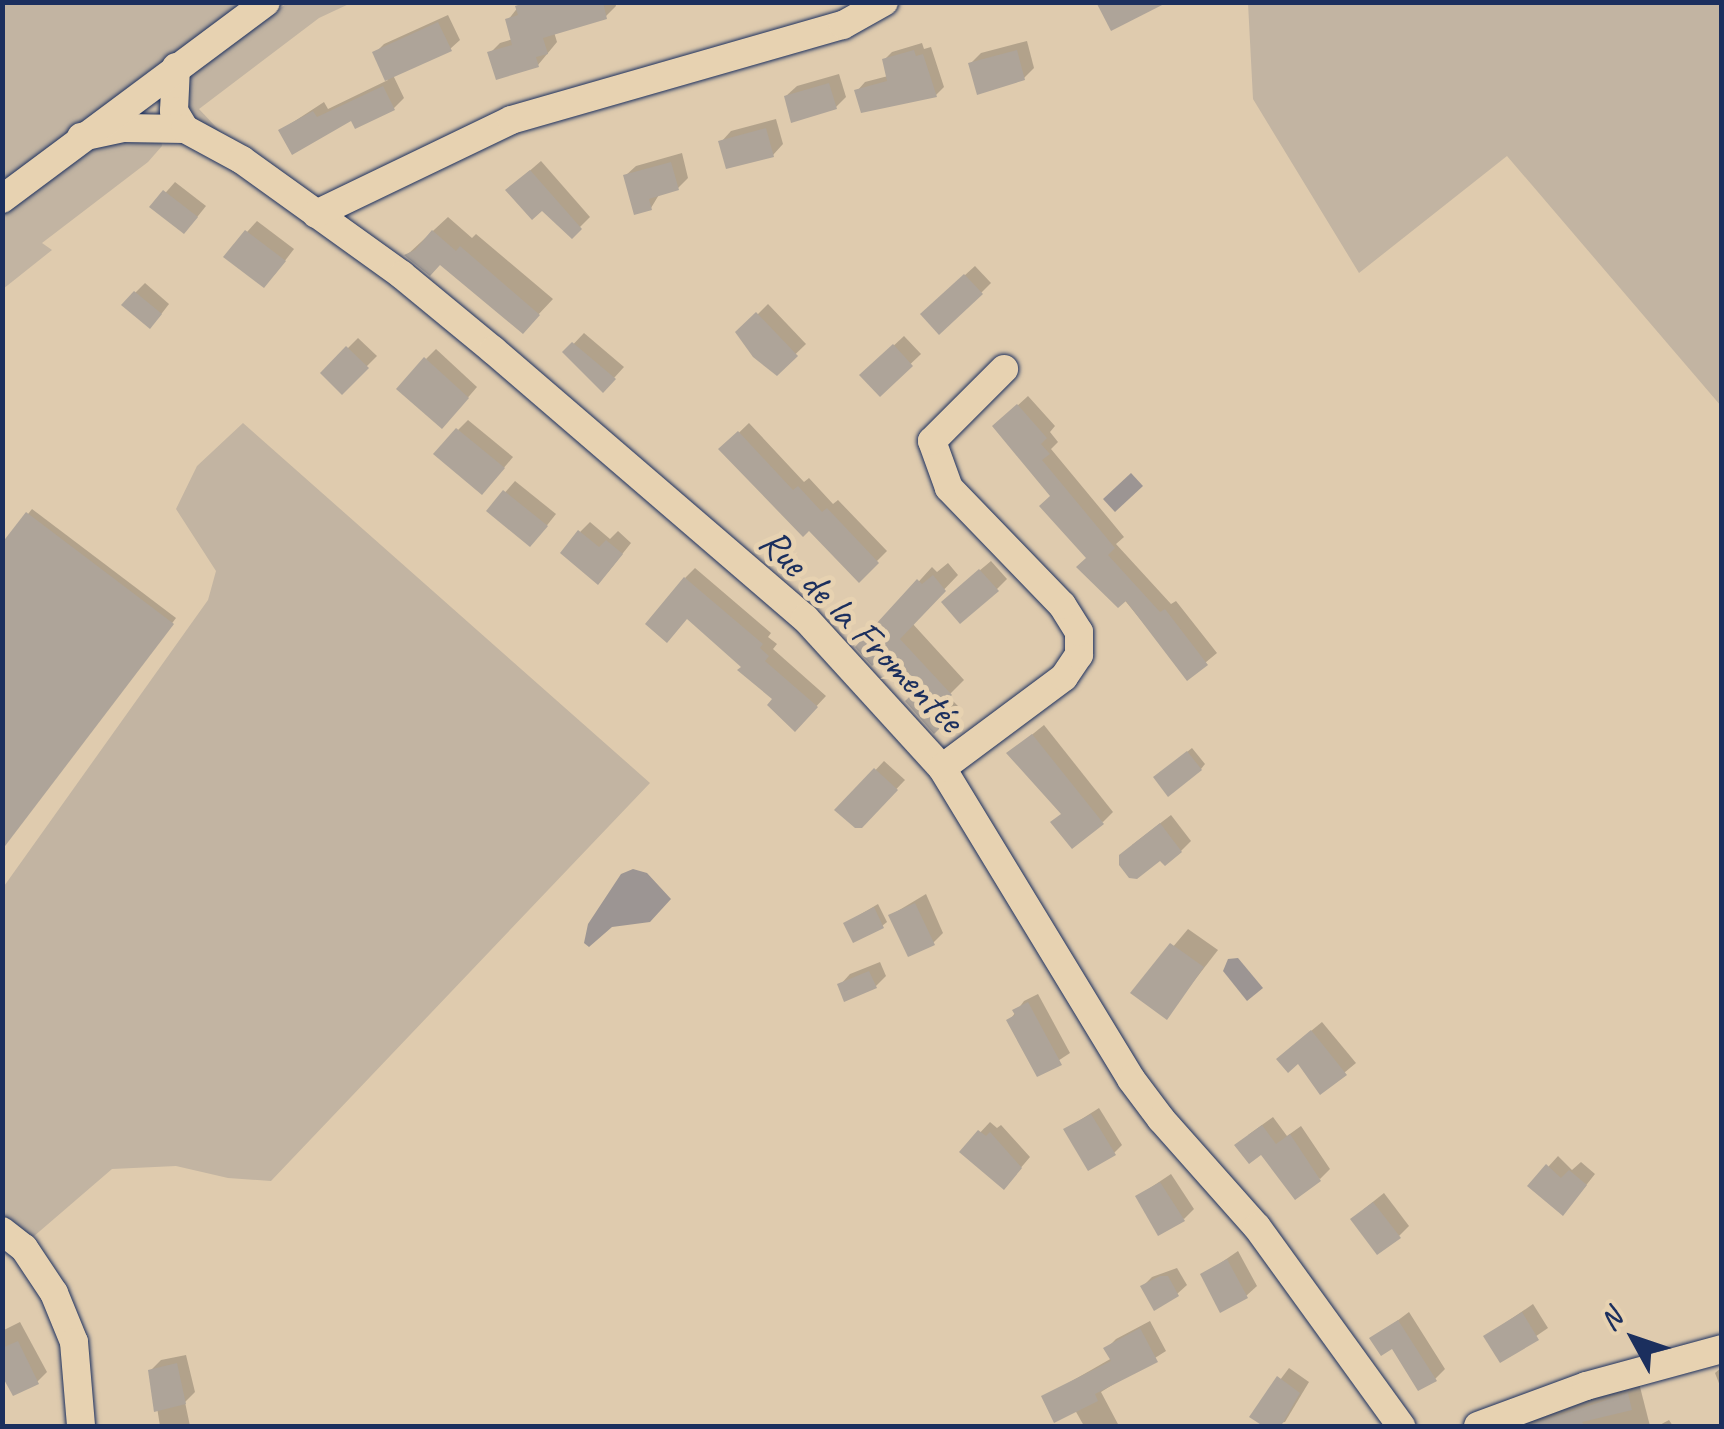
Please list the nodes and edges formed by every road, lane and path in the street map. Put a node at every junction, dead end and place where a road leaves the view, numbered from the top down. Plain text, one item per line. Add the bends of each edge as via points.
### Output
1 (266, 2) edge
2 (884, 2) edge
3 (176, 66) junction
4 (186, 129) junction
5 (81, 137) junction
6 (2, 198) edge
7 (316, 214) junction
8 (1004, 369) dead end
9 (942, 768) junction
10 (2, 1231) edge
11 (1722, 1348) edge
12 (81, 1426) edge
13 (1401, 1426) edge
14 (1478, 1426) edge

1 - 3 street
2 - 7 street via 843,24 511,120
3 - 4 street via 174,111
3 - 5 street
4 - 5 street, Rue de la Fromentée via 123,128
4 - 7 street, Rue de la Fromentée
5 - 6 street
7 - 9 street, Rue de la Fromentée via 493,350 805,618
8 - 9 street via 932,441 950,488 1062,605 1079,632 1079,655 1064,677
9 - 13 street, Rue de la Fromentée via 1131,1078 1257,1227
10 - 12 street via 24,1248 54,1292 74,1342
11 - 14 street via 1586,1386

